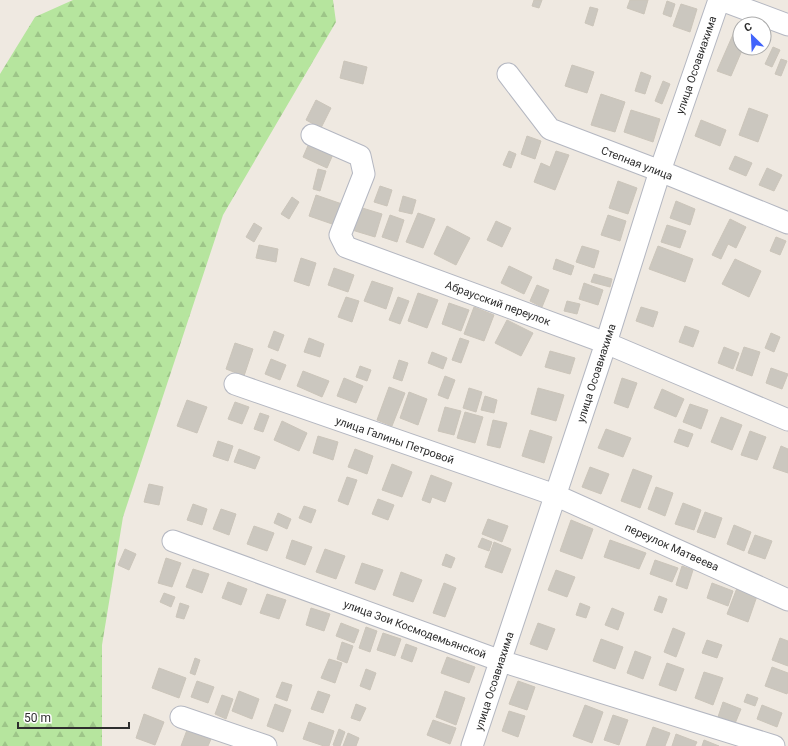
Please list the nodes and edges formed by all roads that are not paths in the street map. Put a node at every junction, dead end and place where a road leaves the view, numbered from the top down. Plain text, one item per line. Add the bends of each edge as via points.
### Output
1 (720, 0) edge
2 (788, 25) edge
3 (508, 74) dead end
4 (312, 135) dead end
5 (660, 171) junction
6 (788, 223) edge
7 (606, 343) junction
8 (234, 384) dead end
9 (788, 420) edge
10 (555, 495) junction
11 (173, 541) dead end
12 (788, 600) edge
13 (501, 661) junction
14 (181, 717) dead end
15 (788, 742) edge
16 (266, 746) edge
17 (472, 746) edge
18 (774, 746) edge
19 (786, 746) edge

1 - 2 street
1 - 5 street, улица Осоавиахима
3 - 5 street, Степная улица via 550,129
4 - 7 street, Абраусский переулок via 360,156 364,174 340,235 346,247
5 - 6 street, Степная улица
5 - 7 street, улица Осоавиахима
7 - 9 street, Абраусский переулок
7 - 10 street, улица Осоавиахима
8 - 10 street, улица Галины Петровой
10 - 12 street, переулок Матвеева
10 - 13 street, улица Осоавиахима
11 - 13 street, улица Зои Космодемьянской
13 - 17 street, улица Осоавиахима
13 - 18 street, улица Зои Космодемьянской
14 - 16 street
15 - 19 street

